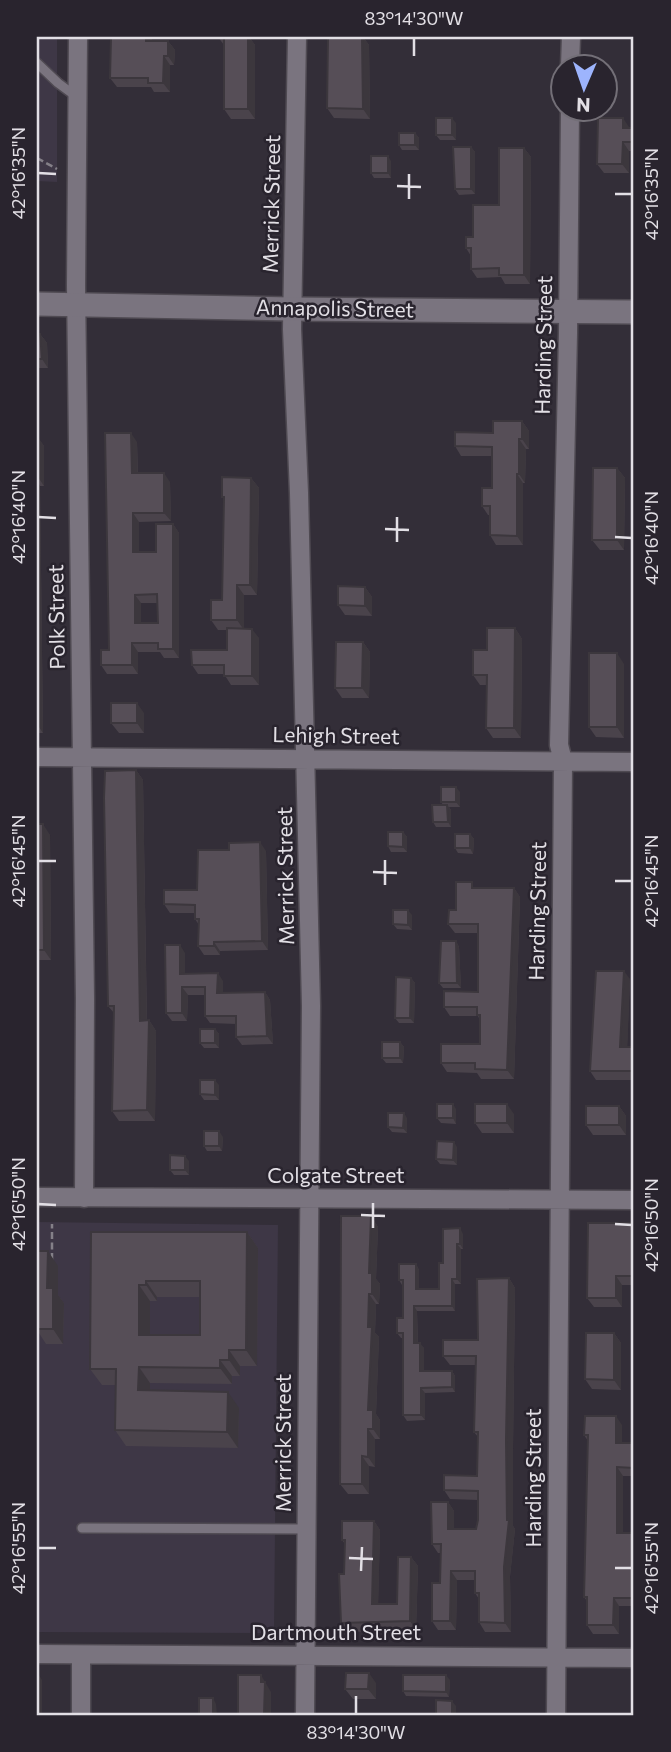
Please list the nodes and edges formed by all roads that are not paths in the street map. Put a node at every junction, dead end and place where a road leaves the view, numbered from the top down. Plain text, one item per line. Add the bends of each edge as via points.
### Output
1 (78, 37) edge
2 (297, 37) edge
3 (37, 63) edge
4 (77, 97) junction
5 (570, 122) edge
6 (37, 304) edge
7 (76, 304) junction
8 (292, 309) junction
9 (568, 311) junction
10 (634, 312) edge
11 (37, 757) edge
12 (82, 757) junction
13 (306, 758) junction
14 (563, 761) junction
15 (634, 762) edge
16 (37, 1198) edge
17 (85, 1198) junction
18 (309, 1199) junction
19 (558, 1200) junction
20 (634, 1200) edge
21 (82, 1528) dead end
22 (307, 1529) junction
23 (37, 1654) edge
24 (81, 1654) junction
25 (306, 1656) junction
26 (556, 1657) junction
27 (634, 1658) edge
28 (81, 1715) edge
29 (305, 1715) edge
30 (556, 1715) edge

1 - 4 street, Polk Street
2 - 8 street, Merrick Street
3 - 4 lane
4 - 7 street, Polk Street
5 - 9 street, Harding Street
6 - 7 street, Annapolis Street
7 - 8 street, Annapolis Street
7 - 12 street, Polk Street
8 - 9 street, Annapolis Street
8 - 13 street, Merrick Street
9 - 10 street, Annapolis Street
9 - 14 street, Harding Street via 559,746
11 - 12 street, Lehigh Street
12 - 13 street, Lehigh Street
12 - 17 street, Polk Street
13 - 14 street, Lehigh Street
13 - 18 street, Merrick Street
14 - 15 street, Lehigh Street
14 - 19 street, Harding Street
16 - 17 street, Colgate Street
17 - 18 street, Colgate Street
18 - 19 street, Colgate Street
18 - 22 street, Merrick Street
19 - 20 street, Colgate Street
19 - 26 street, Harding Street
21 - 22 lane
22 - 25 street, Merrick Street
23 - 24 street, Dartmouth Street
24 - 25 street, Dartmouth Street
24 - 28 street
25 - 26 street, Dartmouth Street
25 - 29 street, Merrick Street
26 - 27 street, Dartmouth Street
26 - 30 street, Harding Street

